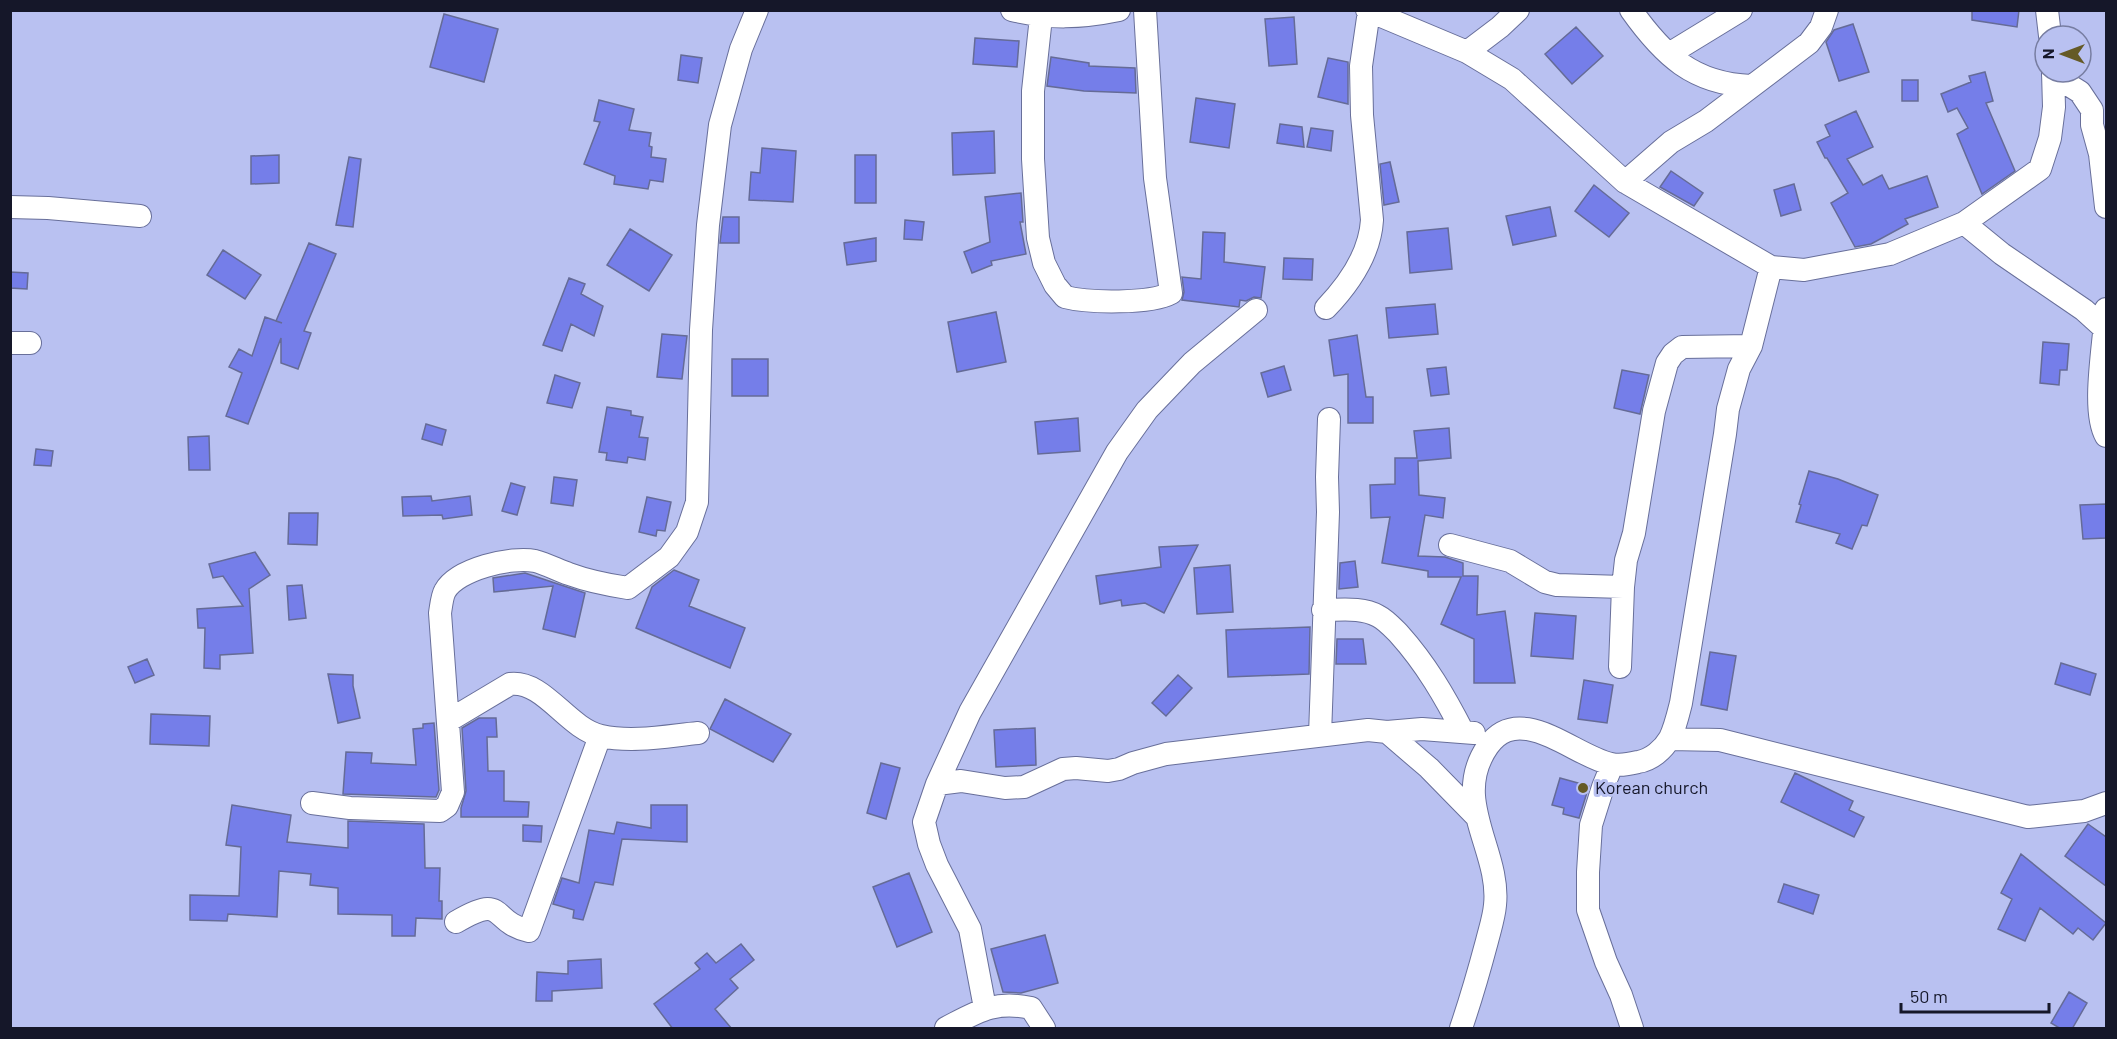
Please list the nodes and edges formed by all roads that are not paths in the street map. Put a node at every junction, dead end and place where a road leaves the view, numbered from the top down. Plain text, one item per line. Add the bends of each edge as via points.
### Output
1 (757, 10) edge
2 (1012, 10) edge
3 (1119, 10) edge
4 (1145, 10) edge
5 (1518, 10) edge
6 (1631, 10) edge
7 (1741, 10) edge
8 (1827, 10) edge
9 (1368, 11) edge
10 (1041, 17) junction
11 (1467, 52) junction
12 (1669, 54) junction
13 (2053, 84) edge
14 (2069, 84) edge
15 (1751, 86) junction
16 (2104, 159) edge
17 (1625, 182) junction
18 (10, 207) edge
19 (2106, 207) edge
20 (140, 216) dead end
21 (1964, 223) junction
22 (1771, 267) junction
23 (1326, 308) dead end
24 (1256, 310) dead end
25 (2106, 319) edge
26 (1751, 346) junction
27 (1329, 420) dead end
28 (2106, 436) edge
29 (1450, 545) dead end
30 (1623, 587) junction
31 (1323, 610) junction
32 (1620, 667) dead end
33 (448, 721) junction
34 (1387, 732) junction
35 (1463, 732) junction
36 (698, 733) dead end
37 (1499, 734) junction
38 (1320, 735) junction
39 (600, 736) junction
40 (1670, 739) junction
41 (1612, 765) junction
42 (937, 784) junction
43 (312, 803) dead end
44 (2106, 803) edge
45 (1476, 816) junction
46 (456, 922) dead end
47 (985, 1008) junction
48 (946, 1029) edge
49 (1044, 1029) edge
50 (1461, 1029) edge
51 (1632, 1029) edge

1 - 33 street via 741,48 720,125 701,330 697,502 687,532 669,557 628,588 572,575 533,560 504,562 459,578 445,591 440,613
2 - 10 street
3 - 10 street via 1097,15
4 - 10 street via 1155,178 1171,293 1149,299 1092,302 1065,297 1044,262 1038,238 1033,159 1033,91
5 - 11 street
6 - 12 street
7 - 12 street
8 - 15 street via 1809,43
9 - 11 street
9 - 23 street via 1361,66 1371,238 1359,265
11 - 17 street via 1512,79
12 - 15 street via 1682,66 1709,79
13 - 21 street via 2050,138 2040,169
14 - 16 street via 2080,92 2091,110
15 - 17 street via 1671,142
16 - 19 street
17 - 22 street
18 - 20 street
21 - 22 street via 1890,254 1804,270
21 - 25 street via 2084,310
22 - 26 street
24 - 42 street via 1192,363 1147,410 1117,452 970,712
25 - 28 street via 2100,394 2101,427
26 - 30 street via 1682,347 1667,363 1654,411
26 - 40 street via 1739,369 1728,409 1681,704
27 - 31 street
29 - 30 street via 1510,561 1551,583
30 - 32 street
31 - 35 street via 1361,610 1379,616 1393,628 1439,686
31 - 38 street
33 - 39 street via 510,684 519,683 530,686 582,727
33 - 43 street via 453,792 440,812
34 - 35 street
34 - 38 street
34 - 45 street via 1430,768
35 - 37 street
36 - 39 street via 635,739
37 - 41 street via 1527,729 1546,734
37 - 45 street via 1478,768 1473,798
38 - 42 street via 1166,754 1119,770 1063,770 1023,787 961,781
39 - 46 street via 529,931 493,909 484,908
40 - 41 street via 1648,760
40 - 44 street via 1720,740 2028,817 2084,811
41 - 51 street via 1591,825 1588,910
42 - 47 street via 924,822 926,833 937,865 970,929
45 - 50 street via 1492,870 1496,907
47 - 48 street
47 - 49 street via 1031,1008

